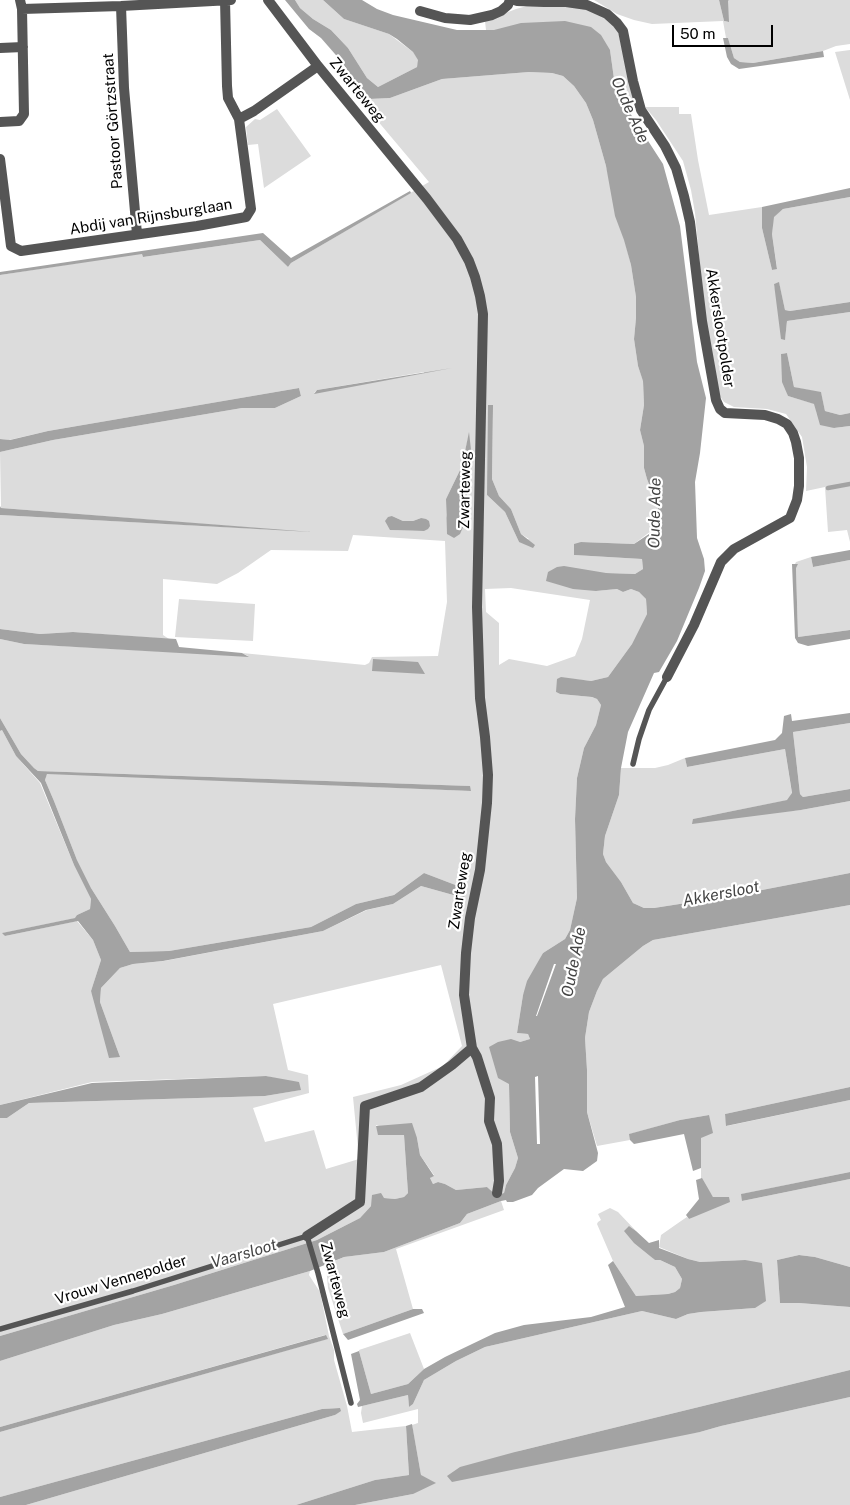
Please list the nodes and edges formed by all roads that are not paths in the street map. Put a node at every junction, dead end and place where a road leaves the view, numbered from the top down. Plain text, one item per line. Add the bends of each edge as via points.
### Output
1 (225, 0) edge
2 (232, 0) edge
3 (268, 0) edge
4 (510, 0) edge
5 (515, 0) edge
6 (165, 2) edge
7 (94, 3) edge
8 (21, 4) edge
9 (122, 6) junction
10 (420, 11) dead end
11 (23, 47) junction
12 (0, 48) edge
13 (318, 66) junction
14 (239, 119) junction
15 (0, 122) edge
16 (0, 160) edge
17 (137, 234) junction
18 (668, 677) joint
19 (633, 764) dead end
20 (472, 1048) junction
21 (497, 1193) dead end
22 (307, 1236) junction
23 (0, 1329) edge
24 (351, 1403) dead end

1 - 2 street
1 - 6 street
1 - 14 street, Abdij van Rijnsburglaan via 228,98
3 - 13 street, Zwarteweg
4 - 10 street via 501,11 470,20
5 - 18 street, Akkerslootpolder via 587,5 607,14 623,31 639,104 676,168 684,196 716,400 725,413 778,418 787,424 796,442 799,486 790,518 734,549 721,562
6 - 9 street
7 - 8 street
7 - 9 street
8 - 11 street
9 - 17 street, Pastoor Görtzstraat via 124,98
11 - 12 street
11 - 15 street via 24,114 20,121
13 - 14 street
13 - 20 street, Zwarteweg via 457,239 469,261 483,314 477,607 480,698 488,775 480,870 466,953 464,995
14 - 17 street, Abdij van Rijnsburglaan via 251,209 246,217
16 - 17 street, Abdij van Rijnsburglaan via 11,246 21,252
18 - 19 lane, Akkerslootpolder via 649,710
20 - 21 street, Zwarteweg via 490,1098 489,1120 497,1144
20 - 22 street, Zwarteweg via 421,1087 365,1106 360,1202
22 - 23 lane, Vrouw Vennepolder
22 - 24 lane, Zwarteweg

